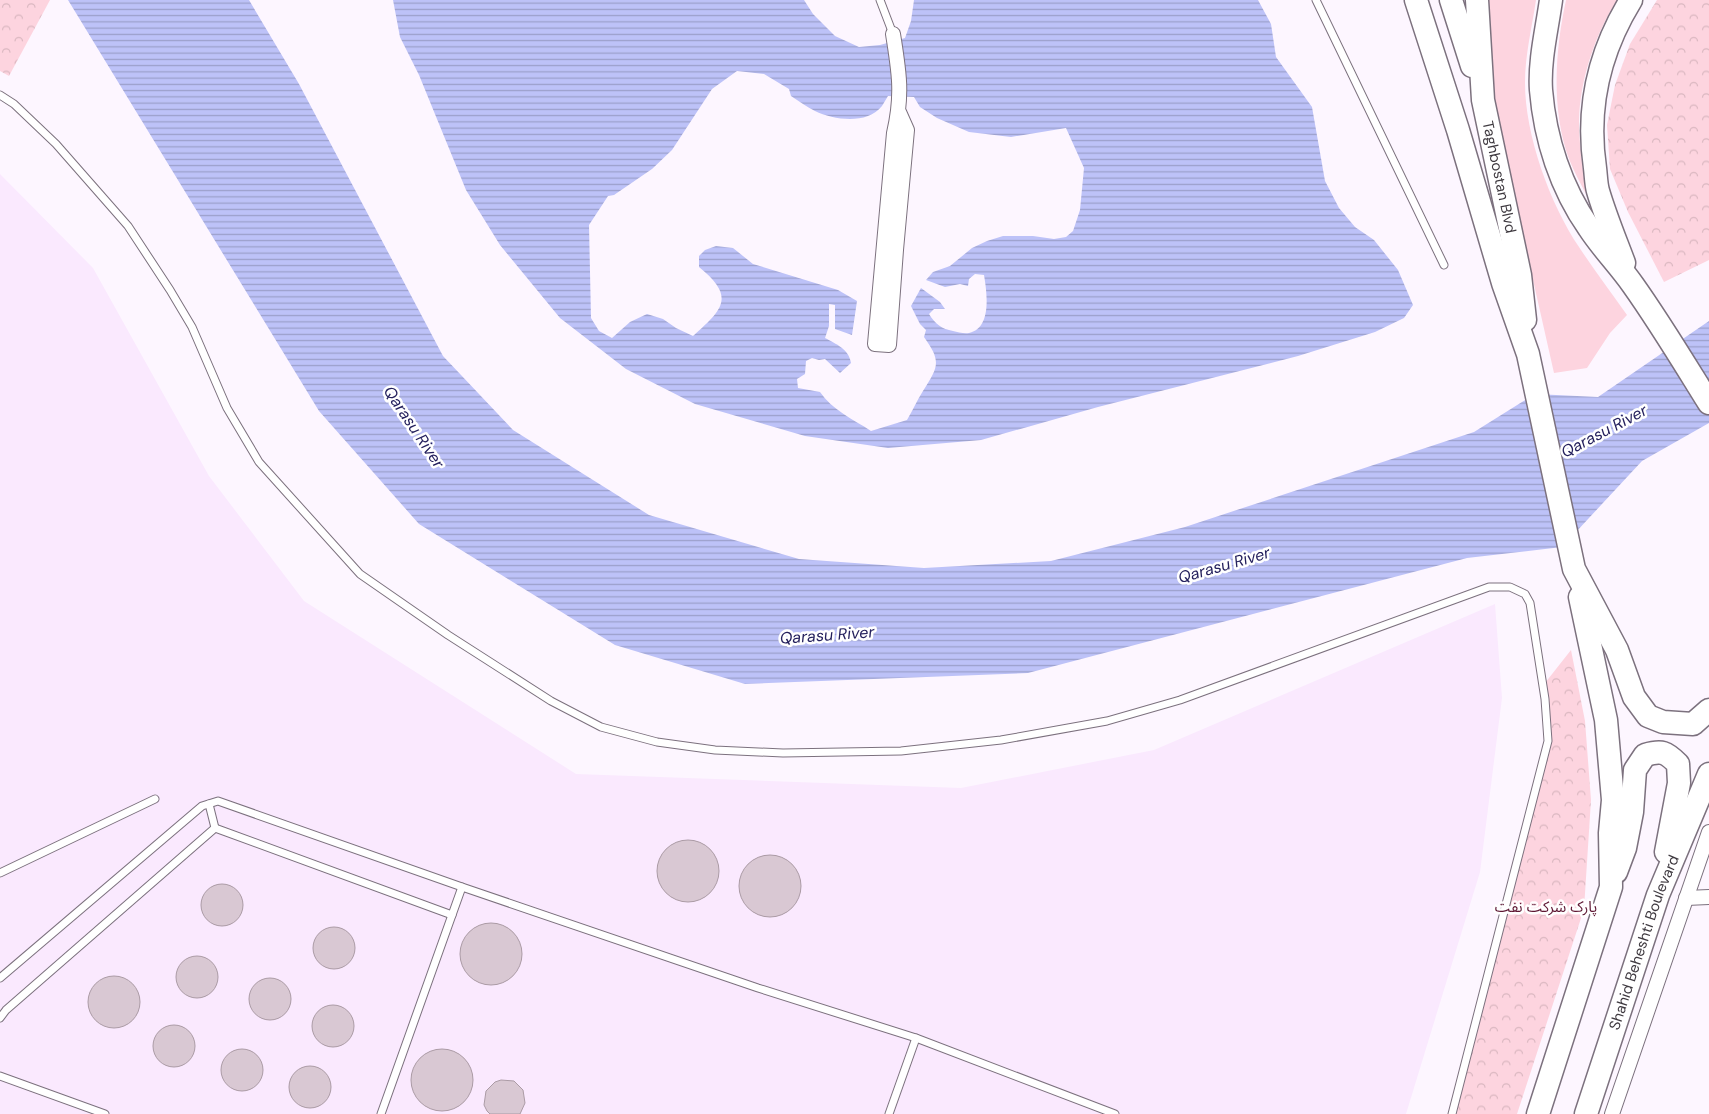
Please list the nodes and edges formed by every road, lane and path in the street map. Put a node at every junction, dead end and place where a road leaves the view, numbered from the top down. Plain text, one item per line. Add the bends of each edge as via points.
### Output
1 (880, 0) edge
2 (1316, 0) edge
3 (1416, 0) edge
4 (1451, 0) edge
5 (1477, 0) edge
6 (1551, 0) edge
7 (1631, 0) edge
8 (893, 34) joint
9 (0, 95) edge
10 (1483, 100) junction
11 (899, 112) junction
12 (1444, 265) dead end
13 (1632, 283) junction
14 (1528, 354) junction
15 (1709, 403) edge
16 (1574, 569) junction
17 (1709, 710) edge
18 (1709, 774) edge
19 (155, 799) dead end
20 (210, 804) junction
21 (215, 828) junction
22 (1709, 832) edge
23 (0, 873) edge
24 (462, 887) junction
25 (1611, 887) junction
26 (1658, 895) junction
27 (1709, 897) edge
28 (1686, 898) junction
29 (452, 915) junction
30 (0, 978) edge
31 (0, 1018) edge
32 (916, 1038) junction
33 (0, 1076) edge
34 (105, 1114) edge
35 (381, 1114) edge
36 (889, 1114) edge
37 (1115, 1114) edge
38 (1452, 1114) edge
39 (1538, 1114) edge
40 (1586, 1114) edge
41 (1612, 1114) edge

1 - 8 lane
2 - 12 lane
3 - 14 main road
4 - 10 main road
5 - 10 main road, Taghbostan Blvd
6 - 13 main road via 1541,88 1552,150 1560,174 1589,229
7 - 13 main road via 1610,39 1598,75 1591,127 1598,189
8 - 11 street via 900,74
9 - 38 lane via 56,144 128,226 192,327 227,408 259,462 360,574 448,635 551,700 601,727 657,742 715,750 783,753 901,751 1001,740 1107,722 1180,700 1489,587 1510,587 1525,594 1530,603 1548,741
10 - 14 main road, Taghbostan Blvd via 1520,275
11 - 11 street via 894,133 875,344 889,345 907,130
13 - 15 main road
14 - 16 main road
16 - 17 main road via 1617,650 1634,697 1648,716 1663,722 1693,724
16 - 25 main road via 1606,720 1612,800
18 - 26 main road, Shahid Beheshti Boulevard
19 - 23 lane
20 - 21 lane
20 - 24 lane via 218,801
20 - 30 lane via 202,806
21 - 29 lane
21 - 31 lane
22 - 28 street
24 - 29 lane
24 - 32 lane
25 - 26 main road via 1625,848 1635,770 1645,755 1659,751 1670,755 1678,764 1679,783
25 - 39 main road
26 - 40 main road, Shahid Beheshti Boulevard
27 - 28 street
28 - 41 street
29 - 35 lane
32 - 36 lane
32 - 37 lane
33 - 34 lane

